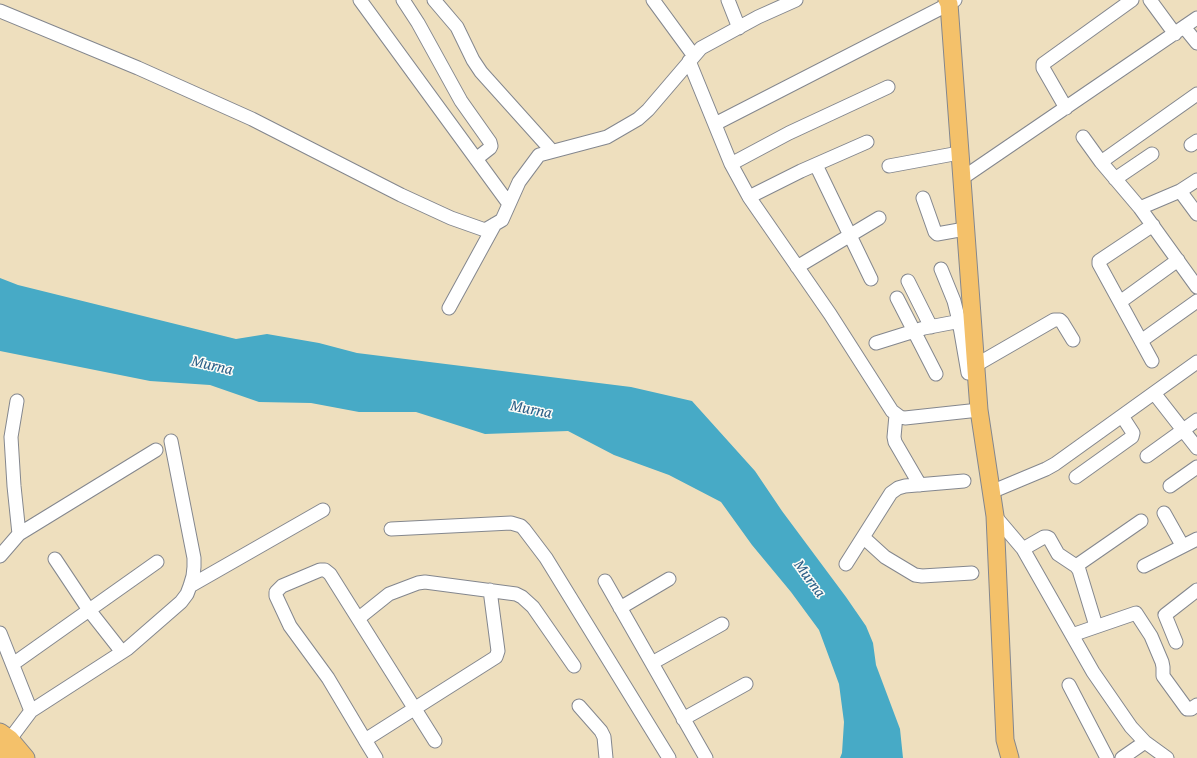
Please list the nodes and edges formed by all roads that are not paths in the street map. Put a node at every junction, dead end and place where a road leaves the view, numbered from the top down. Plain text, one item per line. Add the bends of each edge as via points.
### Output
1 (360, 0) edge
2 (402, 0) edge
3 (434, 0) edge
4 (653, 0) edge
5 (728, 0) edge
6 (796, 0) edge
7 (1132, 0) edge
8 (1150, 0) edge
9 (950, 1) edge
10 (774, 5) edge
11 (0, 11) edge
12 (1197, 18) edge
13 (738, 28) junction
14 (1180, 30) junction
15 (1197, 43) edge
16 (692, 58) junction
17 (888, 87) dead end
18 (1197, 94) edge
19 (1066, 108) junction
20 (715, 124) junction
21 (1083, 137) dead end
22 (866, 142) dead end
23 (552, 151) junction
24 (959, 153) junction
25 (1152, 154) dead end
26 (476, 159) junction
27 (1101, 162) junction
28 (731, 164) junction
29 (816, 165) junction
30 (889, 166) dead end
31 (1115, 178) junction
32 (961, 179) junction
33 (1197, 180) edge
34 (1180, 191) junction
35 (749, 197) junction
36 (923, 198) dead end
37 (509, 204) junction
38 (1140, 208) junction
39 (1197, 214) edge
40 (879, 218) dead end
41 (495, 224) junction
42 (1153, 225) junction
43 (965, 229) junction
44 (850, 236) junction
45 (1178, 260) junction
46 (797, 266) junction
47 (941, 269) dead end
48 (871, 279) dead end
49 (908, 281) dead end
50 (1196, 282) edge
51 (897, 298) dead end
52 (1197, 301) edge
53 (1120, 302) junction
54 (449, 308) dead end
55 (966, 320) junction
56 (931, 327) junction
57 (914, 331) junction
58 (1073, 340) dead end
59 (1141, 341) junction
60 (876, 343) dead end
61 (1152, 361) dead end
62 (1197, 362) edge
63 (972, 369) junction
64 (936, 374) dead end
65 (1154, 393) junction
66 (17, 401) dead end
67 (979, 410) junction
68 (896, 415) junction
69 (1122, 416) junction
70 (1197, 420) edge
71 (1183, 430) junction
72 (171, 441) dead end
73 (1197, 448) edge
74 (156, 450) dead end
75 (1146, 456) dead end
76 (1197, 467) edge
77 (1076, 477) dead end
78 (964, 481) dead end
79 (920, 485) junction
80 (1170, 486) dead end
81 (991, 492) junction
82 (323, 510) dead end
83 (1164, 513) dead end
84 (995, 516) junction
85 (1141, 521) dead end
86 (391, 529) dead end
87 (19, 534) junction
88 (863, 537) junction
89 (1197, 539) edge
90 (1182, 545) junction
91 (1023, 550) junction
92 (0, 556) edge
93 (55, 559) dead end
94 (157, 562) dead end
95 (846, 564) dead end
96 (1076, 566) junction
97 (1144, 566) dead end
98 (972, 573) dead end
99 (669, 579) dead end
100 (605, 582) dead end
101 (190, 586) junction
102 (490, 590) junction
103 (1197, 590) edge
104 (620, 608) junction
105 (89, 610) junction
106 (359, 618) junction
107 (722, 624) dead end
108 (1096, 626) junction
109 (0, 633) edge
110 (1072, 635) junction
111 (1176, 642) dead end
112 (122, 652) junction
113 (652, 663) junction
114 (13, 664) junction
115 (574, 666) dead end
116 (746, 684) dead end
117 (1069, 685) dead end
118 (1197, 705) edge
119 (579, 706) dead end
120 (416, 708) junction
121 (31, 711) junction
122 (683, 719) junction
123 (365, 740) junction
124 (435, 741) dead end
125 (1145, 742) junction
126 (4, 748) edge
127 (26, 758) edge
128 (376, 758) edge
129 (606, 758) edge
130 (669, 758) edge
131 (706, 758) edge
132 (1010, 758) edge
133 (1107, 758) edge
134 (1122, 758) edge
135 (1167, 758) edge

1 - 26 street
2 - 26 street via 418,23 461,101 490,142 490,148
3 - 23 street via 457,27 481,72
4 - 16 street
5 - 13 street
6 - 10 street
7 - 19 street via 1043,64
8 - 14 street
9 - 20 street
9 - 24 main road
10 - 13 street
11 - 41 street via 216,103 451,218 485,230
12 - 14 street
13 - 16 street via 701,48
14 - 15 street
14 - 19 street
16 - 20 street
16 - 23 street via 643,114 607,137
17 - 28 street via 789,133
18 - 27 street
19 - 32 street
20 - 28 street
21 - 27 street
22 - 29 street
23 - 37 street via 538,155 519,182
24 - 30 street
24 - 32 main road
25 - 31 street
26 - 37 street
27 - 31 street
28 - 35 street
29 - 35 street
29 - 44 street
31 - 38 street
32 - 43 main road
33 - 34 street
34 - 38 street
34 - 39 street
35 - 46 street
36 - 43 street via 937,234
37 - 41 street via 502,220
38 - 42 street
40 - 44 street
41 - 54 street
42 - 45 street
42 - 53 street via 1099,261
43 - 55 main road
44 - 46 street
44 - 48 street
45 - 50 street
45 - 53 street
46 - 68 street
47 - 55 street via 954,301
49 - 56 street
51 - 57 street
52 - 59 street
53 - 59 street
55 - 56 street
55 - 63 main road
56 - 57 street
57 - 60 street
57 - 64 street
58 - 63 street via 1062,322 1054,320
59 - 61 street
62 - 65 street
63 - 67 main road
65 - 69 street
65 - 71 street
66 - 87 street via 11,437
67 - 68 street via 905,418
67 - 81 main road
68 - 79 street via 895,442
69 - 77 street via 1133,433 1132,437
69 - 81 street via 1051,466
70 - 71 street
71 - 73 street
71 - 75 street
72 - 101 street via 194,558
74 - 87 street
76 - 80 street
78 - 79 street
79 - 88 street via 898,488 891,493
81 - 84 main road
82 - 101 street
83 - 90 street
84 - 91 street
84 - 132 main road via 1005,740
85 - 96 street
86 - 130 street via 511,523 521,526 546,558
87 - 92 street
88 - 95 street
88 - 98 street via 885,557 915,575
89 - 90 street
90 - 97 street
91 - 96 street via 1047,537 1058,554
91 - 110 street
93 - 105 street
94 - 105 street
96 - 108 street
99 - 104 street
100 - 104 street
101 - 112 street via 181,602
102 - 106 street via 418,583 389,594
102 - 115 street via 516,594 528,601
102 - 120 street via 498,651 496,657
103 - 111 street via 1165,615
104 - 113 street
105 - 112 street
105 - 114 street
106 - 120 street
106 - 123 street via 325,570 282,586 276,592 290,626 328,678
107 - 113 street
108 - 110 street
108 - 118 street via 1134,613 1138,614 1163,665 1163,676 1187,709
109 - 114 street
110 - 125 street via 1093,672 1131,727
112 - 121 street
113 - 122 street
114 - 121 street
116 - 122 street
117 - 133 street
119 - 129 street via 601,731
120 - 123 street
120 - 124 street
121 - 126 street
122 - 131 street
123 - 128 street
125 - 134 street
125 - 135 street
126 - 127 main road

